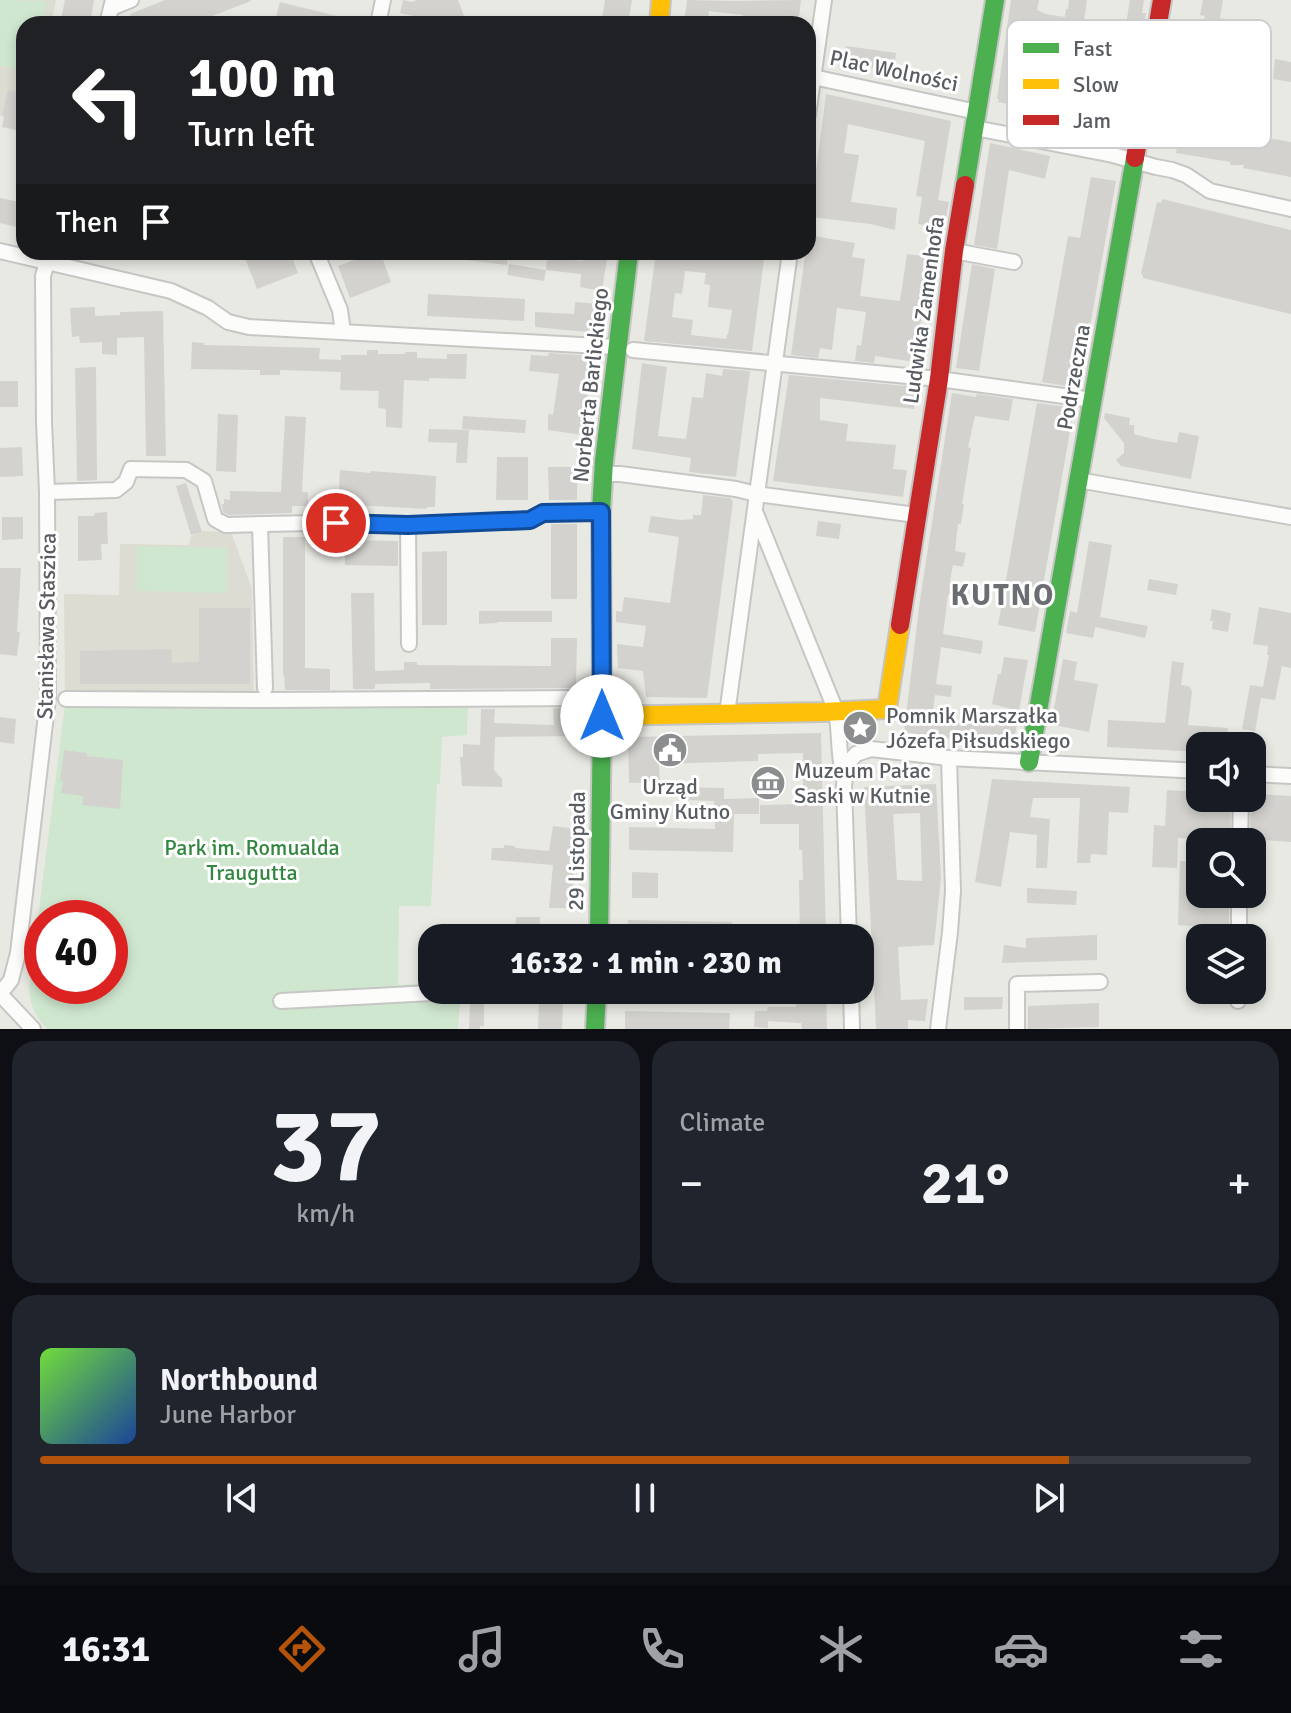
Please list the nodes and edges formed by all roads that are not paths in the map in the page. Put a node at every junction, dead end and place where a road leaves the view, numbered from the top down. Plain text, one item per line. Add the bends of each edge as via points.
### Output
1 (131, 0) edge
2 (824, 0) edge
3 (995, 0) edge
4 (1162, 0) edge
5 (112, 4) edge
6 (1159, 20) edge
7 (816, 50) edge
8 (816, 82) edge
9 (976, 120) junction
10 (1007, 128) edge
11 (1086, 148) edge
12 (1136, 148) edge
13 (1134, 162) junction
14 (1291, 209) edge
15 (954, 251) junction
16 (48, 260) edge
17 (60, 260) edge
18 (320, 260) edge
19 (629, 260) edge
20 (789, 260) edge
21 (1014, 262) dead end
22 (343, 332) junction
23 (625, 349) junction
24 (775, 363) junction
25 (939, 379) junction
26 (1093, 400) junction
27 (603, 474) junction
28 (1078, 480) junction
29 (47, 492) junction
30 (756, 494) junction
31 (754, 511) junction
32 (601, 512) junction
33 (916, 515) junction
34 (1291, 517) edge
35 (260, 525) junction
36 (408, 525) junction
37 (409, 644) dead end
38 (265, 688) dead end
39 (583, 698) dead end
40 (66, 699) dead end
41 (836, 711) junction
42 (727, 714) junction
43 (602, 716) junction
44 (949, 758) junction
45 (1029, 762) junction
46 (1186, 770) edge
47 (1266, 775) edge
48 (1291, 776) edge
49 (844, 777) junction
50 (599, 924) edge
51 (849, 924) edge
52 (1100, 982) dead end
53 (0, 994) edge
54 (418, 994) edge
55 (281, 1001) dead end
56 (596, 1004) edge
57 (851, 1004) edge
58 (26, 1027) edge
59 (595, 1029) edge
60 (852, 1029) edge
61 (938, 1029) edge
62 (1017, 1029) edge

1 - 5 street
2 - 7 street, Plac Wolności
3 - 9 street, Plac Wolności
4 - 6 street, Podrzeczna
8 - 9 street, Plac Wolności
9 - 10 street
9 - 15 street, Ludwika Zamenhofa
11 - 13 street
12 - 13 street, Podrzeczna
13 - 14 street via 1186,175 1210,191
13 - 26 street, Podrzeczna
15 - 21 street
15 - 25 street, Ludwika Zamenhofa
16 - 29 street, Stanisława Staszica via 43,276
17 - 22 street via 171,291 228,322
18 - 22 street
19 - 23 street, Norberta Barlickiego
20 - 24 street
22 - 23 street
23 - 24 street
23 - 27 street, Norberta Barlickiego
24 - 25 street
24 - 30 street
25 - 26 street
25 - 33 street, Ludwika Zamenhofa
26 - 28 street, Podrzeczna
27 - 30 street
27 - 32 street, Norberta Barlickiego
28 - 34 street
28 - 45 street, Podrzeczna
29 - 35 street via 116,490 131,469 186,470 204,481 215,519 226,525
29 - 53 street, Stanisława Staszica via 48,698 18,953 11,980
30 - 31 street
30 - 33 street
31 - 41 street
31 - 42 street
32 - 36 street
32 - 43 street, Norberta Barlickiego
33 - 41 street, Ludwika Zamenhofa via 887,709
35 - 36 street
35 - 38 street
36 - 37 street
39 - 40 street
41 - 42 street
41 - 49 street
42 - 43 street
43 - 50 street, 29 Listopada
44 - 45 street
44 - 49 street via 871,749 856,754
44 - 61 street via 953,891
45 - 46 street
47 - 48 street
49 - 51 street
52 - 62 street via 1017,984
53 - 58 street
54 - 55 street
56 - 59 street
57 - 60 street

